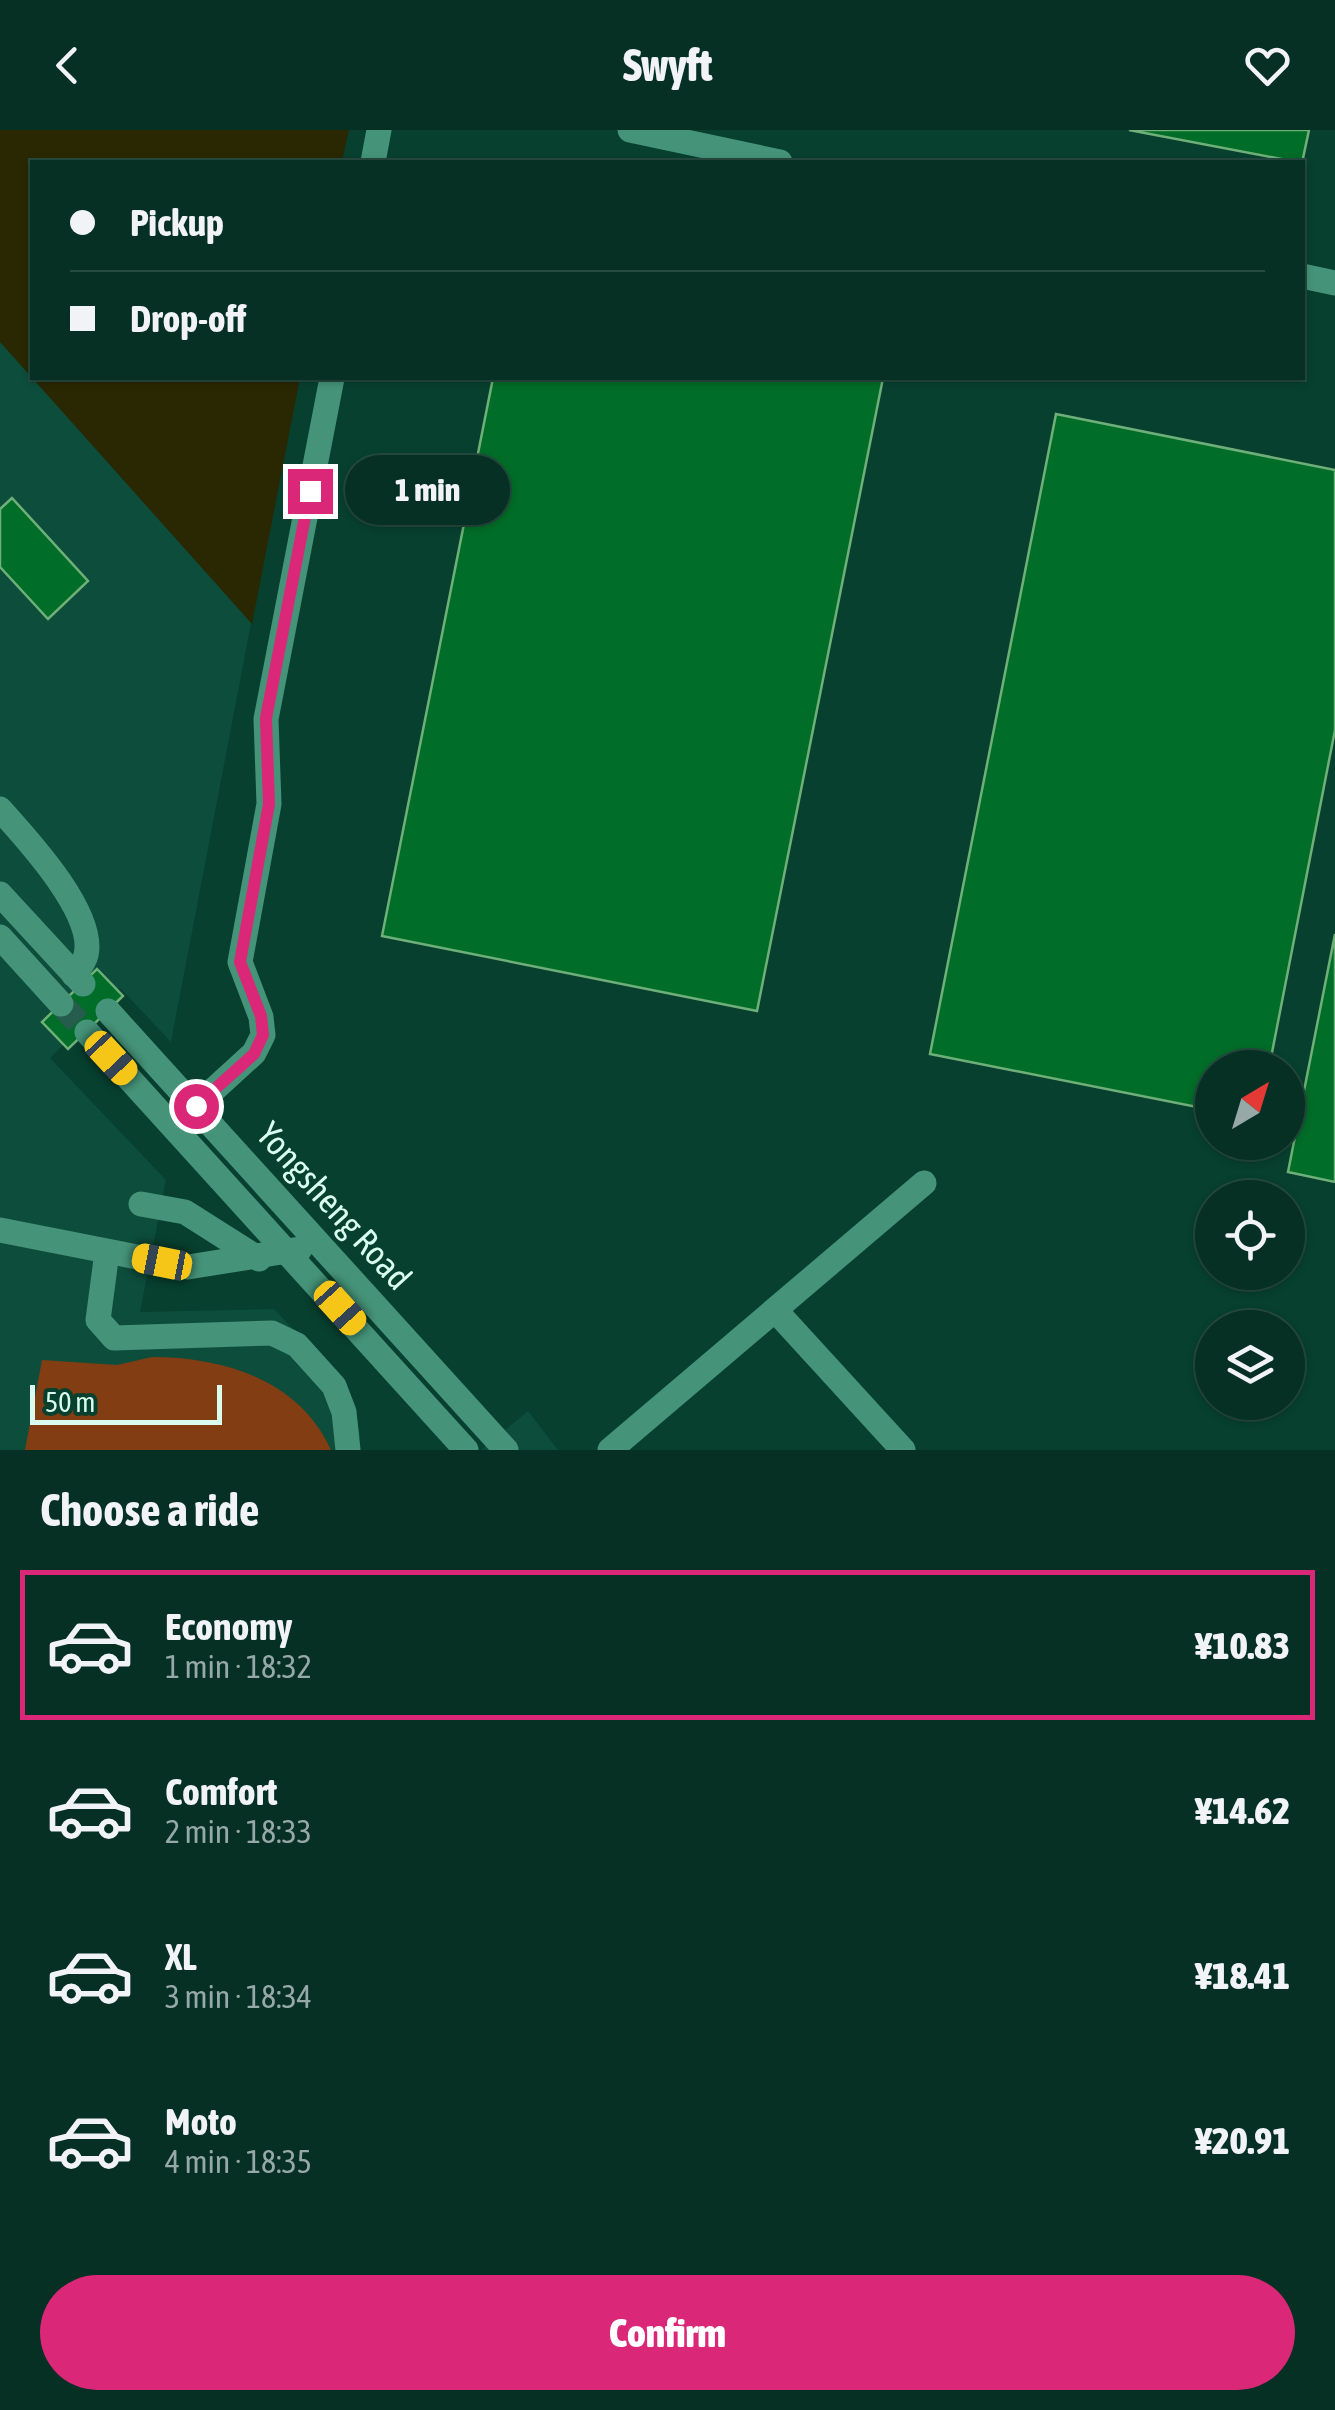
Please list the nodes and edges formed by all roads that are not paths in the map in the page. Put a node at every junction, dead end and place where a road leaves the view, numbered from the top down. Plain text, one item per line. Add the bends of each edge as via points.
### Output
1 (379, 130) edge
2 (630, 130) edge
3 (373, 160) edge
4 (771, 160) edge
5 (1305, 277) edge
6 (1335, 283) edge
7 (332, 380) edge
8 (0, 809) edge
9 (0, 894) edge
10 (0, 937) edge
11 (62, 1004) tunnel mouth
12 (108, 1011) tunnel mouth
13 (86, 1032) tunnel mouth
14 (196, 1106) junction
15 (924, 1183) dead end
16 (140, 1204) dead end
17 (0, 1230) edge
18 (320, 1244) junction
19 (107, 1252) junction
20 (289, 1252) junction
21 (260, 1259) junction
22 (775, 1310) junction
23 (348, 1450) edge
24 (466, 1450) edge
25 (506, 1450) edge
26 (610, 1450) edge
27 (902, 1450) edge

1 - 3 street
2 - 4 street
5 - 6 street
7 - 14 street via 266,718 269,804 240,962 263,1035 254,1054
8 - 9 street via 58,874 84,937 79,980
10 - 11 street
12 - 14 street, Yongsheng Road
13 - 20 street, Yongsheng Road
14 - 18 street, Yongsheng Road
15 - 22 street
16 - 21 street via 185,1212
17 - 19 street
18 - 20 street
18 - 25 street, Yongsheng Road
19 - 21 street via 188,1267
19 - 23 street via 98,1320 114,1338 272,1332 298,1345 334,1386
20 - 21 street
20 - 24 street, Yongsheng Road
22 - 26 street
22 - 27 street

